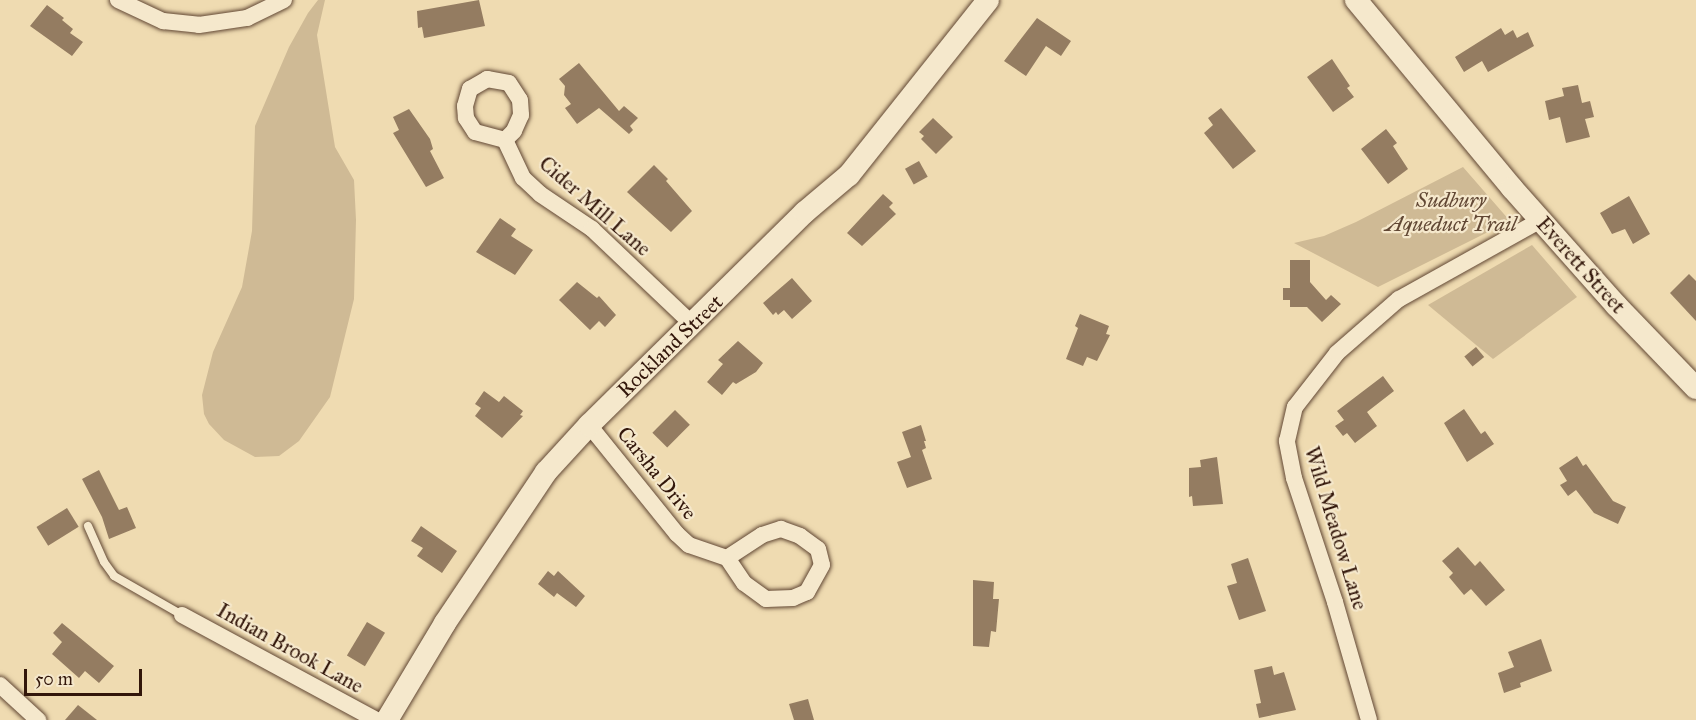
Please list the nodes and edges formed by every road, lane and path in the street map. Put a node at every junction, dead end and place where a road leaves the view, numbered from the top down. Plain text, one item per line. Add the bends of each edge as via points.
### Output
1 (118, 0) edge
2 (284, 0) edge
3 (988, 0) edge
4 (1356, 0) edge
5 (505, 140) dead end
6 (1541, 220) junction
7 (692, 324) junction
8 (1696, 388) edge
9 (589, 425) junction
10 (88, 526) dead end
11 (727, 558) junction
12 (182, 615) joint
13 (0, 685) edge
14 (38, 720) edge
15 (376, 720) edge
16 (387, 720) edge
17 (1369, 720) edge

1 - 2 street via 163,21 199,25 247,18
3 - 7 street, Rockland Street via 849,176 805,212
4 - 6 street, Everett Street
5 - 7 street, Cider Mill Lane via 523,178 592,229
6 - 8 street, Everett Street
6 - 17 street, Wild Meadow Lane via 1399,299 1337,353 1295,407 1287,441 1294,478
7 - 9 street, Rockland Street
9 - 11 street, Carsha Drive via 677,534 689,545
9 - 16 street, Rockland Street via 546,472 517,512
10 - 12 lane via 114,576
11 - 11 street via 762,535 781,529 818,549 822,565 807,592 793,598 766,599 744,583
12 - 15 street, Indian Brook Lane
13 - 14 street

